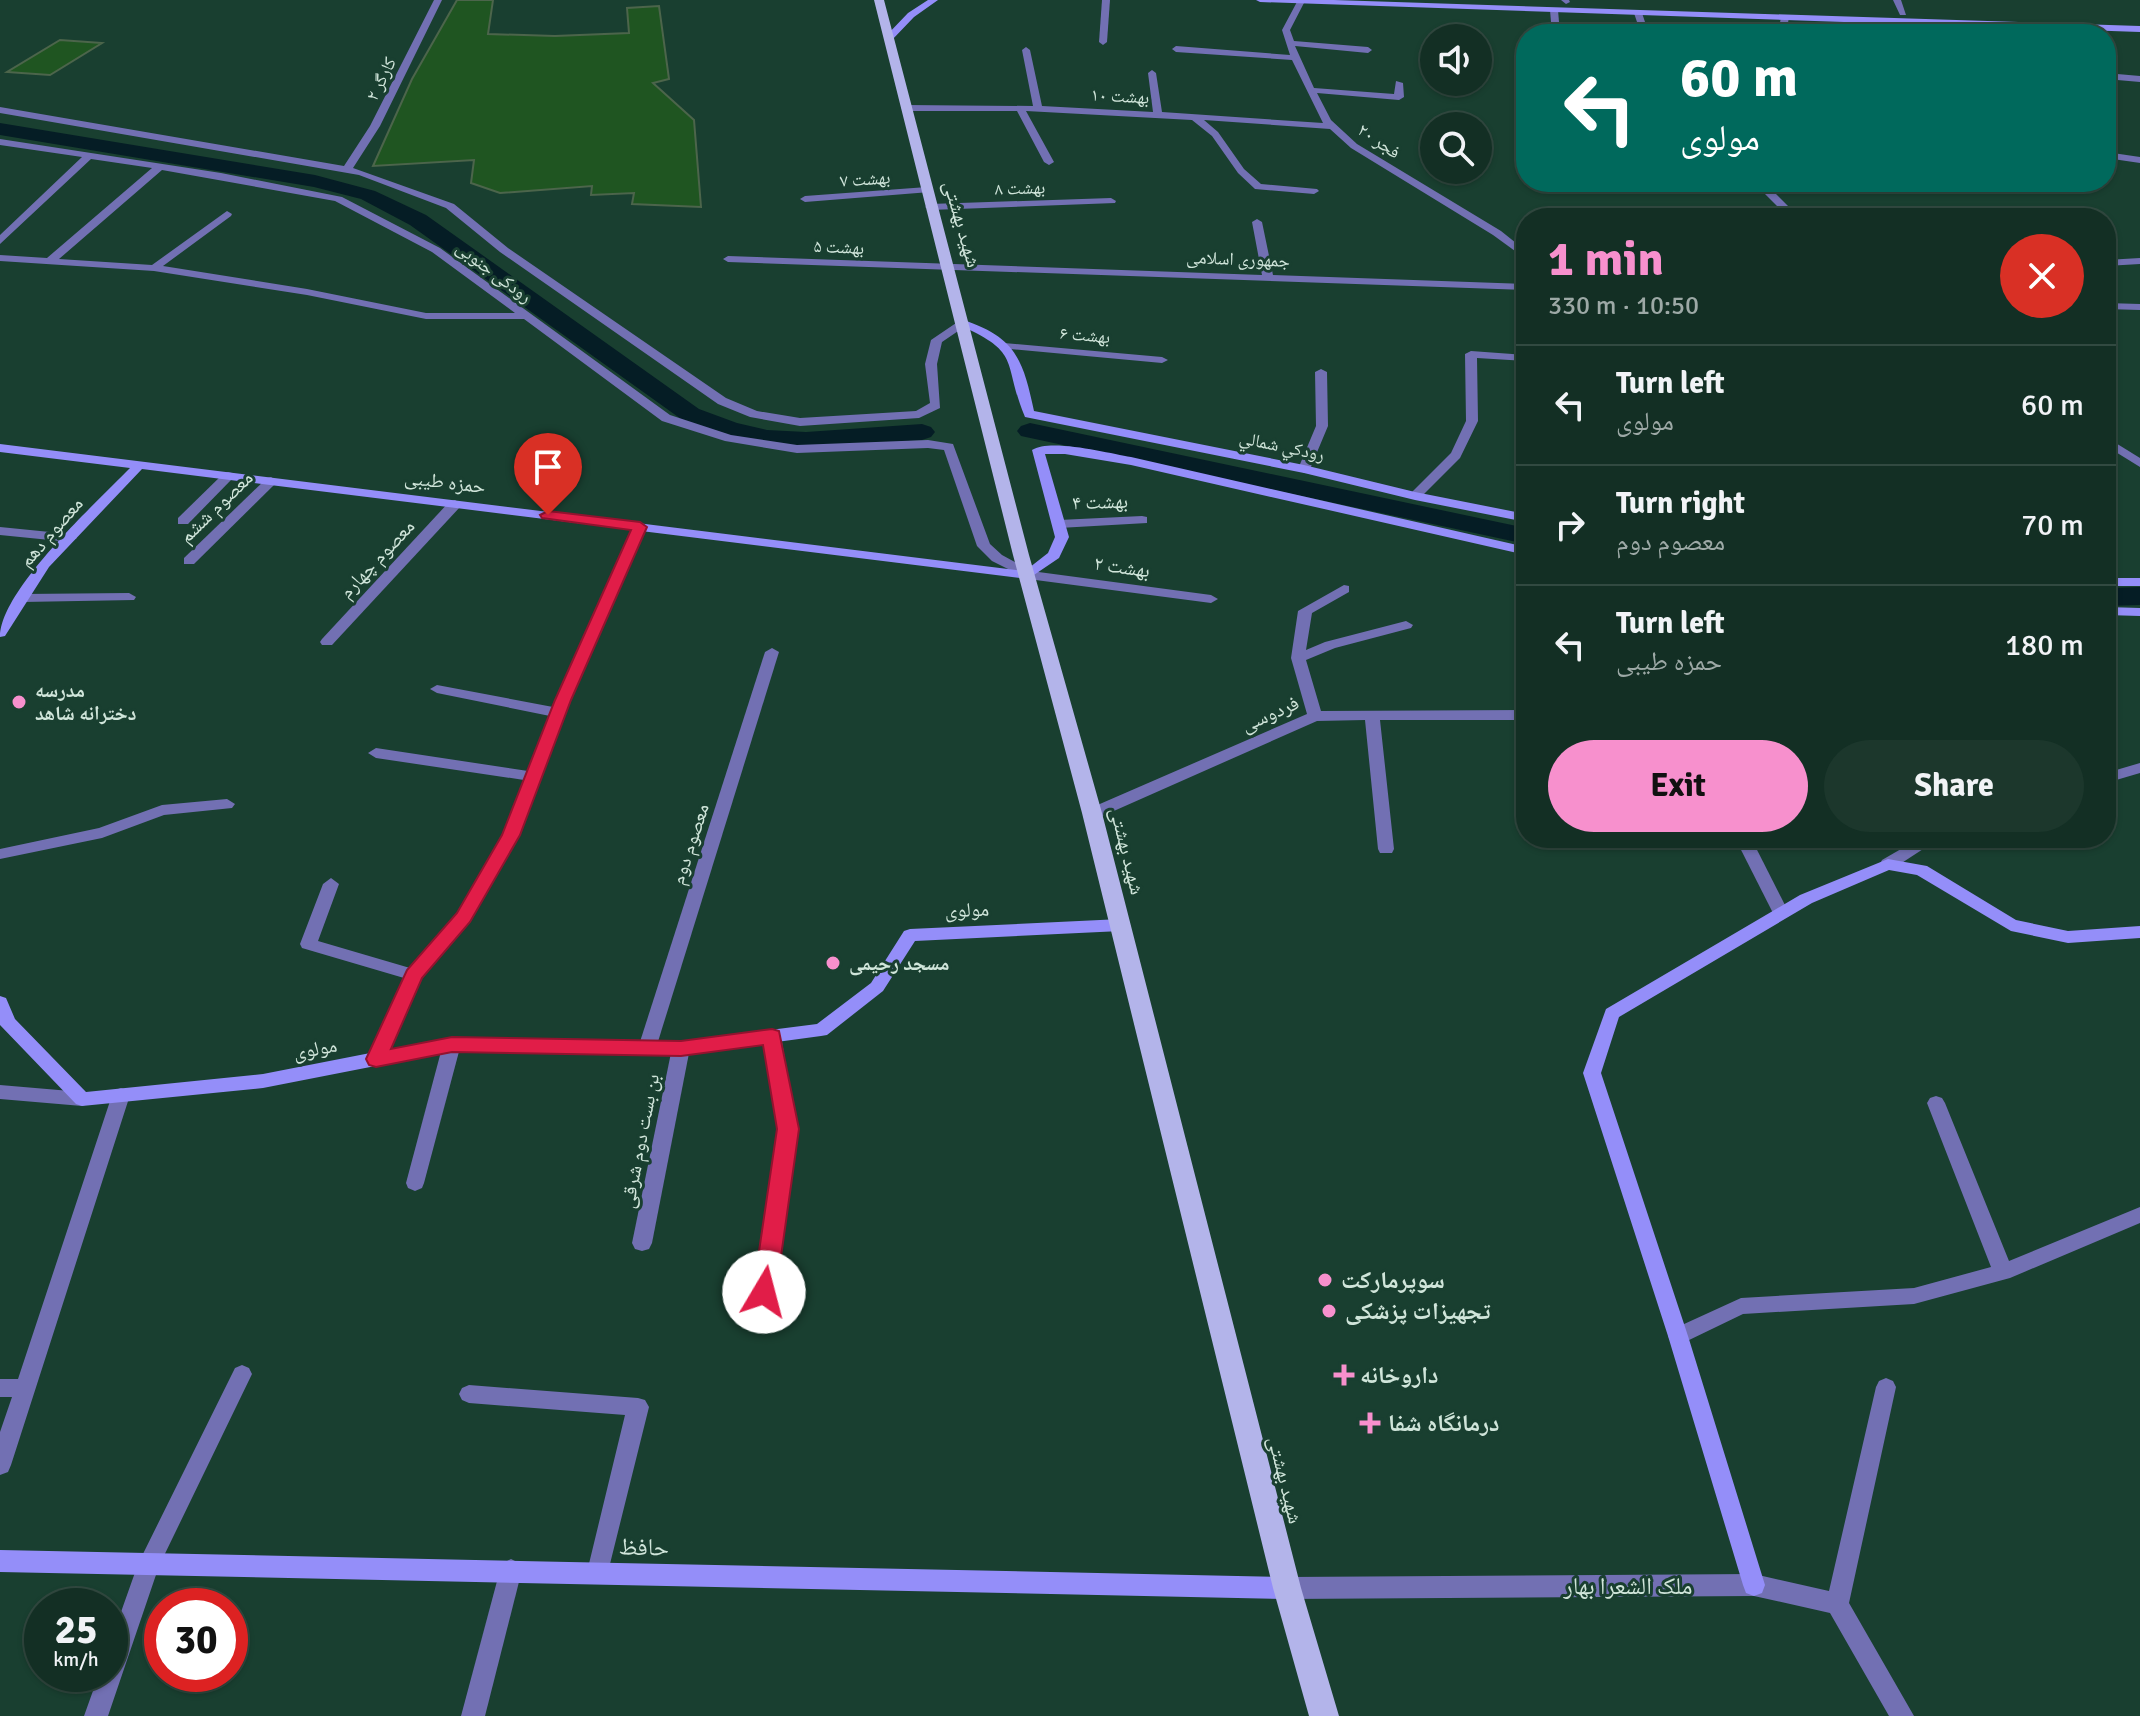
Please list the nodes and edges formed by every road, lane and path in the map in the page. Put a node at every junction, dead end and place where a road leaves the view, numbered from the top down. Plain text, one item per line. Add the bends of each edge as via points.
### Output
1 (438, 0) edge
2 (879, 0) edge
3 (934, 0) edge
4 (1106, 0) edge
5 (1260, 0) edge
6 (1492, 0) edge
7 (1897, 0) edge
8 (1302, 1) edge
9 (1566, 1) edge
10 (1554, 10) junction
11 (1638, 13) junction
12 (1903, 13) junction
13 (1785, 17) junction
14 (1926, 22) joint
15 (1555, 24) edge
16 (1642, 24) edge
17 (1784, 24) edge
18 (1997, 24) edge
19 (2116, 27) edge
20 (2139, 28) edge
21 (888, 39) junction
22 (1103, 42) dead end
23 (1291, 43) junction
24 (1176, 49) dead end
25 (1026, 50) dead end
26 (1368, 50) dead end
27 (1295, 58) junction
28 (1152, 73) dead end
29 (2116, 77) edge
30 (2140, 79) edge
31 (1399, 83) dead end
32 (1312, 90) junction
33 (906, 108) junction
34 (1020, 109) junction
35 (1038, 109) junction
36 (0, 110) edge
37 (1158, 114) junction
38 (1193, 116) junction
39 (1333, 126) junction
40 (0, 142) edge
41 (89, 156) junction
42 (2116, 156) edge
43 (2140, 160) edge
44 (1049, 162) dead end
45 (159, 167) junction
46 (347, 169) junction
47 (927, 190) junction
48 (1314, 191) dead end
49 (1768, 192) edge
50 (805, 199) dead end
51 (1111, 201) dead end
52 (930, 207) junction
53 (1785, 208) edge
54 (227, 214) dead end
55 (1257, 222) dead end
56 (0, 224) edge
57 (17, 225) junction
58 (0, 241) edge
59 (1516, 248) edge
60 (0, 258) edge
61 (728, 259) dead end
62 (50, 261) junction
63 (2140, 261) edge
64 (2116, 262) edge
65 (154, 268) junction
66 (950, 268) junction
67 (1268, 278) junction
68 (1516, 287) edge
69 (2116, 306) edge
70 (2140, 307) edge
71 (524, 316) junction
72 (963, 323) junction
73 (1004, 346) junction
74 (1516, 357) edge
75 (1162, 360) dead end
76 (1321, 372) dead end
77 (2116, 447) edge
78 (0, 448) edge
79 (2140, 463) edge
80 (139, 465) junction
81 (1304, 469) junction
82 (228, 476) junction
83 (271, 481) junction
84 (1415, 496) junction
85 (455, 504) junction
86 (1516, 516) edge
87 (1142, 520) dead end
88 (183, 521) dead end
89 (1059, 524) junction
90 (640, 527) junction
91 (0, 531) edge
92 (70, 538) junction
93 (1516, 549) edge
94 (189, 561) dead end
95 (1025, 565) junction
96 (2116, 582) edge
97 (2140, 582) edge
98 (1344, 589) dead end
99 (129, 597) dead end
100 (23, 598) junction
101 (1211, 599) dead end
102 (2116, 611) edge
103 (2140, 612) edge
104 (1406, 625) dead end
105 (0, 633) edge
106 (327, 642) dead end
107 (772, 652) dead end
108 (1298, 658) junction
109 (437, 689) dead end
110 (558, 713) junction
111 (1372, 715) junction
112 (1516, 715) edge
113 (1315, 716) junction
114 (376, 753) dead end
115 (2140, 768) edge
116 (2116, 775) edge
117 (534, 777) junction
118 (227, 804) dead end
119 (1092, 814) junction
120 (1748, 848) edge
121 (1915, 848) edge
122 (1386, 849) dead end
123 (0, 854) edge
124 (1888, 864) junction
125 (331, 884) dead end
126 (1781, 913) junction
127 (1121, 925) junction
128 (2140, 932) edge
129 (414, 975) junction
130 (0, 1002) edge
131 (772, 1036) junction
132 (452, 1044) junction
133 (647, 1048) junction
134 (681, 1048) junction
135 (376, 1059) junction
136 (0, 1092) edge
137 (121, 1095) junction
138 (82, 1099) junction
139 (1936, 1103) dead end
140 (415, 1183) dead end
141 (2140, 1215) edge
142 (642, 1243) dead end
143 (2003, 1272) junction
144 (764, 1292) dead end
145 (1678, 1336) junction
146 (242, 1374) dead end
147 (1886, 1387) dead end
148 (0, 1388) edge
149 (25, 1388) junction
150 (469, 1394) dead end
151 (0, 1465) edge
152 (0, 1561) edge
153 (149, 1564) junction
154 (511, 1570) junction
155 (598, 1572) junction
156 (1754, 1585) junction
157 (1287, 1588) junction
158 (1837, 1604) junction
159 (96, 1716) edge
160 (473, 1716) edge
161 (1324, 1716) edge
162 (1902, 1716) edge

1 - 46 street, کارگر ۲ via 375,126
2 - 21 main road, شهید بهشتی
3 - 21 street
4 - 22 street
5 - 8 street
6 - 9 street
7 - 12 street
8 - 10 street
8 - 23 street, فجر ۲۰ via 1286,30
9 - 12 street
10 - 11 street
10 - 15 street
11 - 13 street
11 - 16 street
12 - 20 street via 2127,20
13 - 14 street
13 - 17 street
14 - 18 street
19 - 20 street
21 - 33 main road, شهید بهشتی
23 - 26 street
23 - 27 street, فجر ۲۰
24 - 27 street
25 - 35 street
27 - 32 street, فجر ۲۰
28 - 37 street
29 - 30 street
31 - 32 street via 1399,97
32 - 39 street, فجر ۲۰
33 - 34 street, بهشت ۱۰
33 - 47 main road, شهید بهشتی
34 - 35 street, بهشت ۱۰
34 - 44 street
35 - 37 street, بهشت ۱۰
36 - 46 street, رودکی جنوبی
37 - 38 street, بهشت ۱۰
38 - 39 street, بهشت ۱۰
38 - 48 street via 1215,134 1258,187
39 - 59 street, فجر ۲۰ via 1354,146
40 - 41 street, رودکی جنوبی
41 - 45 street, رودکی جنوبی
41 - 57 street
42 - 43 street
45 - 62 street
45 - 71 street, رودکی جنوبی via 338,199 436,250
46 - 72 street, رودکی جنوبی via 450,206 504,250 732,405 754,414 800,422 919,414 936,405 931,364 937,340
47 - 50 street, بهشت ۷
47 - 52 main road, شهید بهشتی
49 - 53 street
51 - 52 street, بهشت ۸
52 - 66 main road, شهید بهشتی
54 - 65 street
55 - 67 street
56 - 57 street
57 - 58 street
60 - 62 street
61 - 66 street, بهشت ۵
62 - 65 street
63 - 64 street
65 - 71 street via 426,316
66 - 67 street, جمهوری اسلامی
66 - 72 main road, شهید بهشتی
67 - 68 street, جمهوری اسلامی
69 - 70 street
71 - 95 street, رودکی جنوبی via 666,418 729,438 797,449 949,447 984,546 997,558
72 - 73 street
72 - 95 main road, شهید بهشتی
73 - 75 street, بهشت ۶
73 - 81 street, رودکي شمالي via 1029,414
74 - 84 street via 1471,354 1472,421 1456,455
76 - 81 street via 1322,426
77 - 79 street
78 - 80 street, حمزه طیبی
80 - 82 street, حمزه طیبی
80 - 92 street, معصوم دهم
81 - 84 street, رودکي شمالي
82 - 83 street, حمزه طیبی
82 - 88 street
83 - 85 street, حمزه طیبی
83 - 94 street, معصوم ششم
84 - 86 street, رودکي شمالي
85 - 90 street, حمزه طیبی
85 - 106 street, معصوم چهارم
87 - 89 street, بهشت ۴
89 - 93 street via 1038,450 1131,461
89 - 95 street via 1060,547 1054,555
90 - 95 street, حمزه طیبی
90 - 110 street
91 - 92 street
92 - 100 street, معصوم دهم
95 - 101 street, بهشت ۲
95 - 119 main road, شهید بهشتی
96 - 97 street
98 - 108 street via 1305,611
99 - 100 street
100 - 105 street, معصوم دهم
102 - 103 street
104 - 108 street
107 - 133 street, معصوم دوم
108 - 113 street
109 - 110 street
110 - 117 street
111 - 112 street, فردوسی
111 - 113 street, فردوسی
111 - 122 street
113 - 119 street, فردوسی
114 - 117 street
115 - 116 street
117 - 129 street via 511,835 464,917
118 - 123 street via 162,810 102,833
119 - 127 main road, شهید بهشتی
120 - 126 street
121 - 124 street
124 - 126 street
124 - 128 street via 1921,870 2011,925 2068,937
125 - 129 street via 308,944
126 - 145 street via 1612,1013 1592,1073
127 - 131 street, مولوی via 910,935 877,987 821,1030
127 - 157 main road, شهید بهشتی
129 - 135 street
130 - 138 street via 7,1022
131 - 134 street, مولوی
131 - 144 street via 788,1129
132 - 133 street, مولوی
132 - 135 street, مولوی
132 - 140 street
133 - 134 street, مولوی
134 - 142 street, بن بست دوم شرقی
135 - 137 street, مولوی via 263,1081
136 - 138 street
137 - 138 street, مولوی
137 - 149 street
139 - 143 street
141 - 143 street
143 - 145 street via 1914,1296 1741,1306
145 - 156 street
146 - 153 street
147 - 158 street
148 - 149 street
149 - 151 street
150 - 155 street via 638,1407
152 - 153 street, حافظ
153 - 154 street, حافظ
153 - 159 street
154 - 155 street, حافظ
154 - 160 street
155 - 157 street, حافظ
156 - 157 street, ملک الشعرا بهار
156 - 158 street, ملک الشعرا بهار
157 - 161 main road, شهید بهشتی
158 - 162 street

